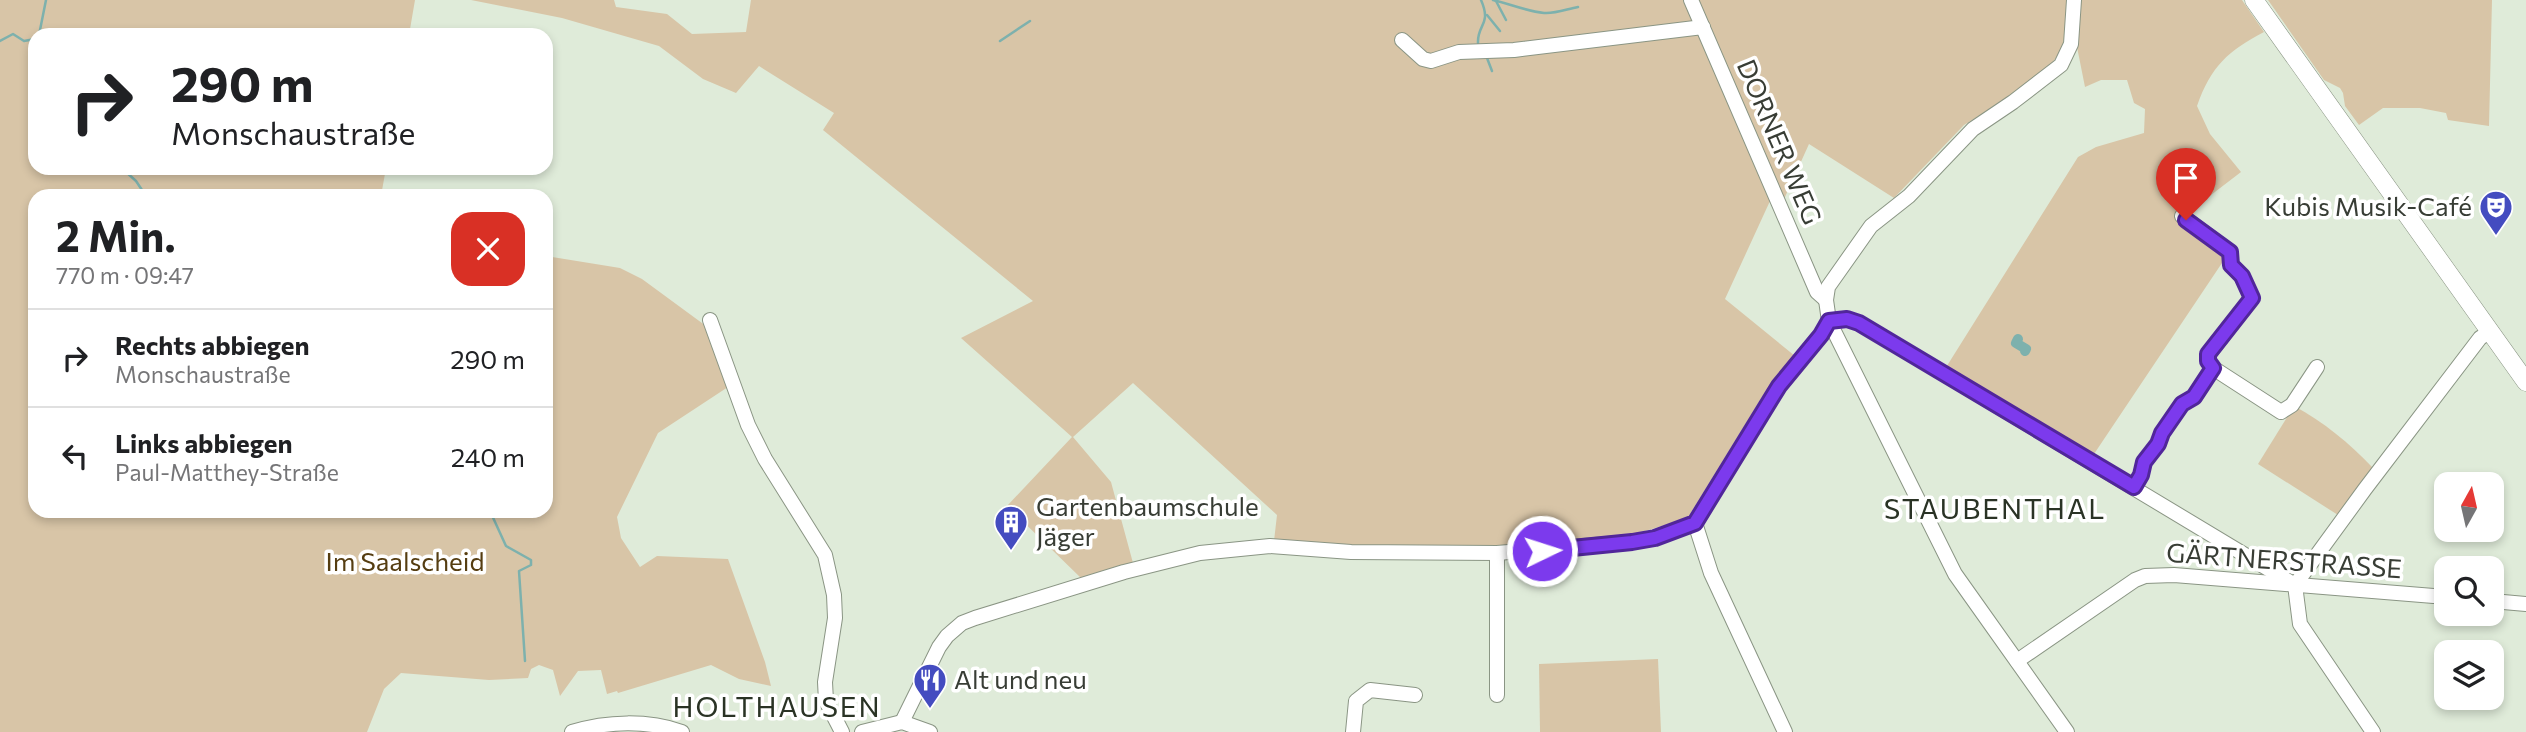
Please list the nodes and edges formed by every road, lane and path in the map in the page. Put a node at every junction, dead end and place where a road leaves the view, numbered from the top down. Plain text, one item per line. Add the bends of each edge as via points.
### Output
1 (1691, 0) edge
2 (2074, 0) edge
3 (2254, 0) edge
4 (1703, 27) junction
5 (1402, 40) dead end
6 (2182, 216) dead end
7 (1826, 300) junction
8 (710, 320) dead end
9 (1829, 321) junction
10 (2489, 332) junction
11 (2317, 367) dead end
12 (2213, 368) junction
13 (2526, 382) edge
14 (2134, 487) junction
15 (1695, 523) junction
16 (1497, 553) junction
17 (2295, 585) junction
18 (2434, 596) edge
19 (2504, 602) edge
20 (2526, 604) edge
21 (2017, 661) junction
22 (1415, 695) dead end
23 (1497, 695) dead end
24 (902, 722) junction
25 (572, 732) edge
26 (682, 732) edge
27 (842, 732) edge
28 (862, 732) edge
29 (930, 732) edge
30 (1353, 732) edge
31 (1785, 732) edge
32 (2067, 732) edge
33 (2373, 732) edge

1 - 4 street, DORNER WEG
2 - 7 street via 2070,44 2061,65 1973,129 1909,196 1871,226 1828,287
3 - 10 main road
4 - 5 street via 1514,50 1459,52 1427,62
4 - 7 street, DORNER WEG via 1817,292
6 - 12 street via 2230,252 2231,265 2252,298 2208,354
7 - 9 street
8 - 27 street via 748,425 829,565 835,618 826,701
9 - 14 street via 1859,323
9 - 15 street via 1779,386
9 - 21 street via 1955,574
10 - 13 main road
10 - 17 street
11 - 12 street via 2281,412
12 - 14 street via 2162,433
14 - 17 street
15 - 16 street via 1632,542
15 - 31 street via 1711,573
16 - 23 street
16 - 24 street via 1351,552 1270,546 1200,553 1124,572 962,624 939,647
17 - 18 street, GÄRTNERSTRASSE
17 - 21 street, GÄRTNERSTRASSE via 2145,576
17 - 33 street via 2300,624
19 - 20 street
21 - 32 street
22 - 30 street via 1370,690 1356,701
24 - 28 street
24 - 29 street
25 - 26 street via 606,724

